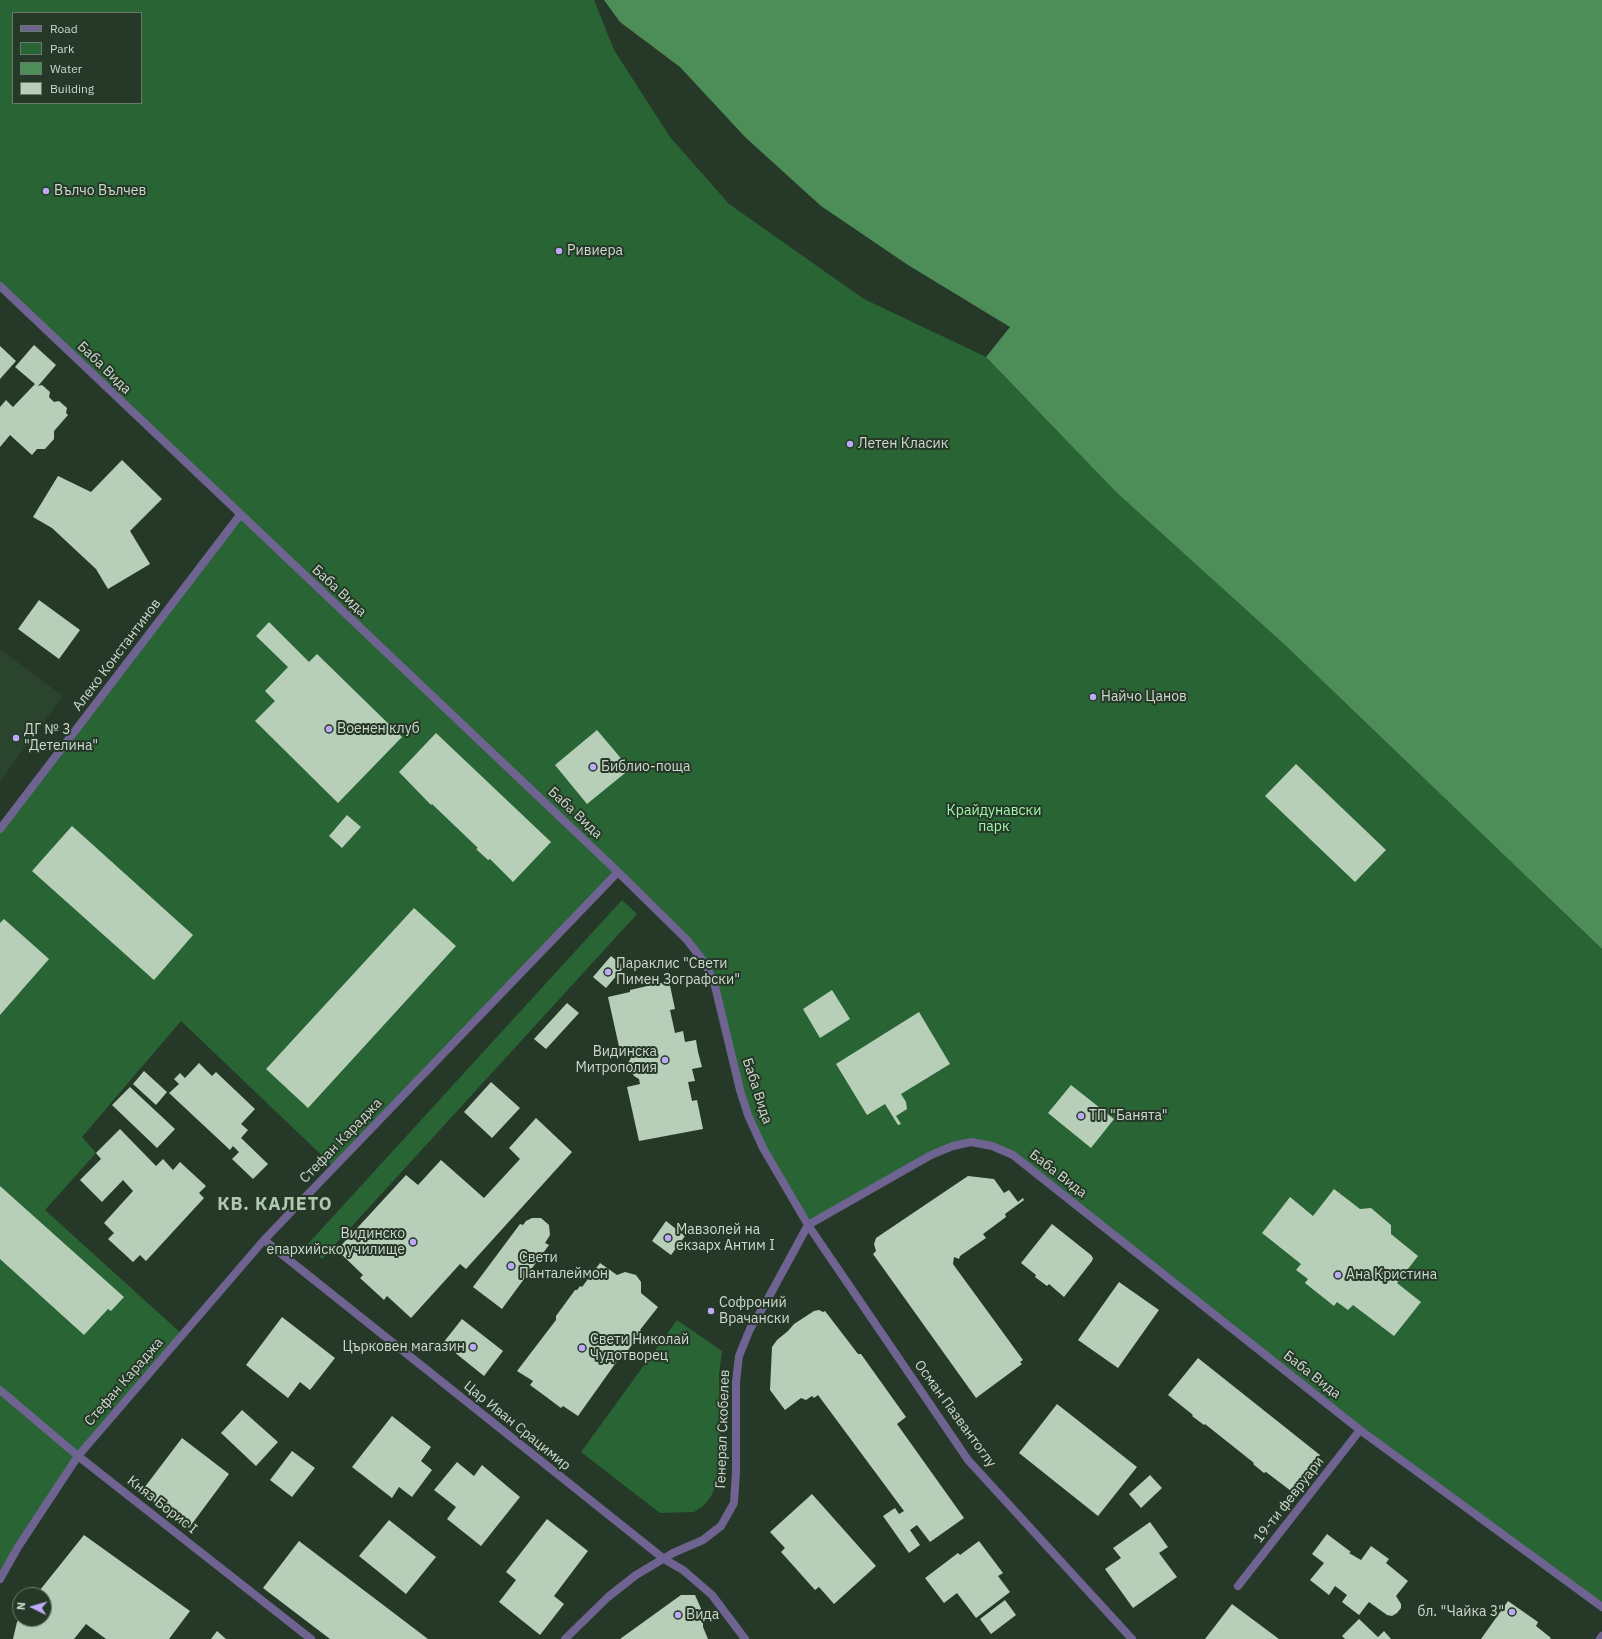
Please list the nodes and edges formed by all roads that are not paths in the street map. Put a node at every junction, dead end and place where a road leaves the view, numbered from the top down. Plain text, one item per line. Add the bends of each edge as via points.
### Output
1 (0, 286) edge
2 (240, 515) junction
3 (0, 830) edge
4 (618, 872) junction
5 (808, 1225) junction
6 (264, 1240) junction
7 (0, 1390) edge
8 (1360, 1430) junction
9 (78, 1456) junction
10 (664, 1559) junction
11 (0, 1579) edge
12 (1238, 1586) dead end
13 (1602, 1607) edge
14 (1602, 1636) edge
15 (311, 1639) edge
16 (565, 1639) edge
17 (745, 1639) edge
18 (1132, 1639) edge
19 (1600, 1639) edge

1 - 2 street, Баба Вида
2 - 3 street, Алеко Константинов
2 - 4 street, Баба Вида
4 - 5 street, Баба Вида via 687,940 704,962 714,982 748,1115 763,1148
4 - 6 street, Стефан Караджа
5 - 8 street, Баба Вида via 931,1155 971,1142 992,1146 1013,1155
5 - 10 street, Генерал Скобелев via 750,1329 739,1356 736,1382 734,1503 721,1526 703,1540
5 - 18 street, Осман Пазвантоглу via 968,1460
6 - 9 street, Стефан Караджа
6 - 10 street, Цар Иван Срацимир
7 - 9 street, Княз Борис I
8 - 12 street, 19-ти февруари
8 - 13 street, Баба Вида
9 - 11 street, Стефан Караджа
9 - 15 street, Княз Борис I
10 - 16 street, Генерал Скобелев via 636,1575 608,1597
10 - 17 street, Цар Иван Срацимир via 683,1570 712,1594
14 - 19 street

